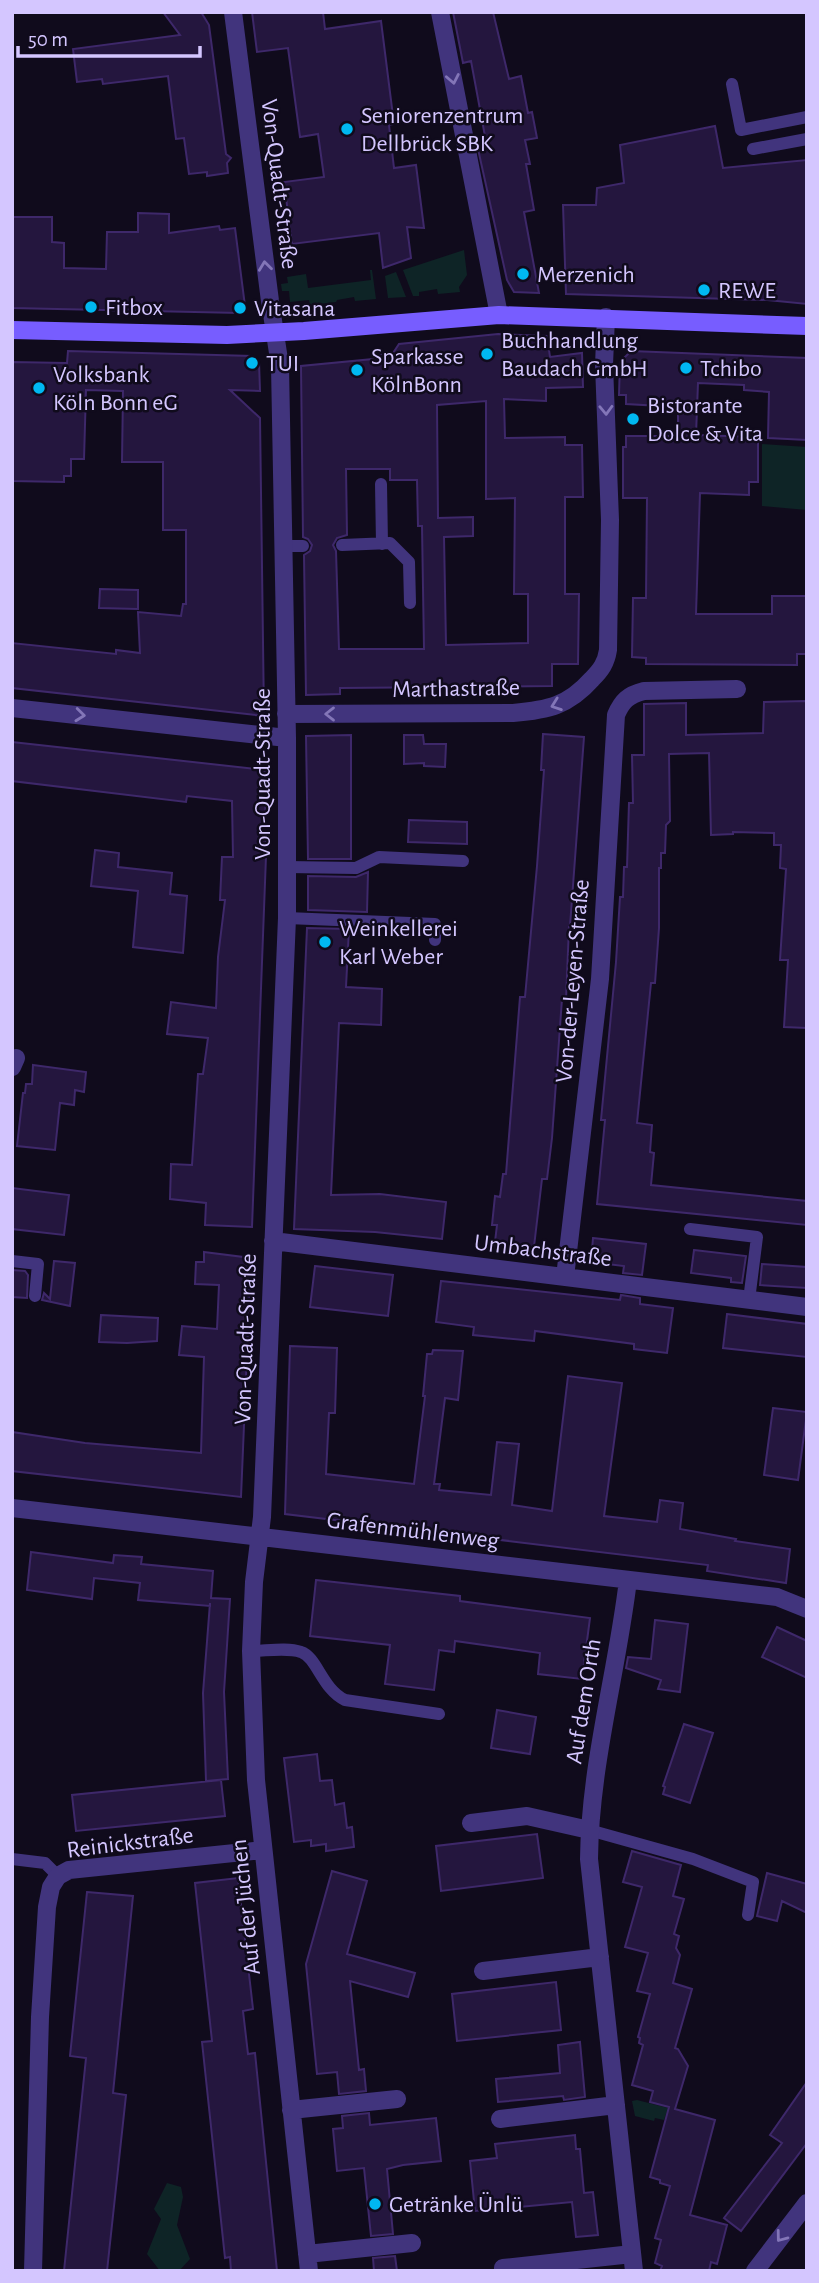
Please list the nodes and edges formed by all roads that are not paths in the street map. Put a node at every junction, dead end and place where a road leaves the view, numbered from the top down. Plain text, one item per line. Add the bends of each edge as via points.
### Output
1 (233, 12) edge
2 (440, 12) edge
3 (732, 84) dead end
4 (807, 117) edge
5 (807, 139) edge
6 (753, 149) dead end
7 (499, 315) junction
8 (606, 317) junction
9 (807, 326) edge
10 (12, 330) edge
11 (275, 333) junction
12 (381, 484) dead end
13 (382, 544) junction
14 (342, 545) dead end
15 (284, 546) junction
16 (303, 546) dead end
17 (410, 603) dead end
18 (737, 689) dead end
19 (12, 708) edge
20 (286, 714) junction
21 (287, 738) junction
22 (463, 861) dead end
23 (287, 867) junction
24 (287, 918) junction
25 (435, 940) dead end
26 (690, 1229) dead end
27 (273, 1241) junction
28 (12, 1261) edge
29 (565, 1277) junction
30 (35, 1296) dead end
31 (749, 1300) junction
32 (807, 1307) edge
33 (12, 1508) edge
34 (259, 1537) junction
35 (628, 1580) junction
36 (805, 1602) edge
37 (251, 1651) junction
38 (439, 1714) dead end
39 (471, 1823) dead end
40 (589, 1830) junction
41 (263, 1850) junction
42 (12, 1859) edge
43 (54, 1882) junction
44 (748, 1915) dead end
45 (600, 1958) junction
46 (483, 1971) dead end
47 (397, 2099) dead end
48 (616, 2105) junction
49 (291, 2110) junction
50 (500, 2119) dead end
51 (807, 2203) edge
52 (412, 2243) dead end
53 (308, 2262) edge
54 (633, 2262) edge
55 (503, 2268) dead end
56 (33, 2271) edge
57 (755, 2271) edge

11 -> 1 street, Von-Quadt-Straße
2 -> 7 street
3 - 4 lane via 741,130
5 - 6 lane
7 - 8 street
7 - 11 street
8 - 9 street
8 -> 20 street, Marthastraße via 608,650 592,680 571,699 537,711
10 - 11 street
11 - 15 street, Von-Quadt-Straße via 280,366
12 - 13 lane
13 - 14 lane
13 - 17 lane via 390,543 409,562
15 - 16 lane
15 - 20 street, Von-Quadt-Straße
18 - 29 street, Von-der-Leyen-Straße via 644,691 621,703 616,715 600,979
19 -> 21 street
20 - 21 street, Von-Quadt-Straße
21 - 23 street, Von-Quadt-Straße
22 - 23 lane via 379,857 356,868
23 - 24 street, Von-Quadt-Straße
24 - 25 lane via 435,924
24 - 27 street, Von-Quadt-Straße
26 - 31 lane via 757,1237
27 - 29 street, Umbachstraße
27 - 34 street, Von-Quadt-Straße
28 - 30 lane via 38,1264
29 - 31 street, Umbachstraße
31 - 32 street, Umbachstraße
33 - 34 street, Grafenmühlenweg
34 - 35 street, Grafenmühlenweg
34 - 37 street, Auf der Jüchen
35 - 36 street, Grafenmühlenweg
35 - 40 street, Auf dem Orth
37 - 38 lane via 299,1651 308,1656 334,1695 345,1700
37 - 41 street, Auf der Jüchen
39 - 40 street via 527,1816
40 - 44 lane via 693,1859 753,1882
40 - 45 street, Auf dem Orth
41 - 43 street, Reinickstraße via 69,1870
41 - 49 street, Auf der Jüchen
42 - 43 lane via 45,1863
43 - 56 street via 47,1907 40,2017
45 - 46 street
45 - 48 street, Auf dem Orth
47 - 49 street
48 - 50 street
48 - 54 street, Auf dem Orth
49 - 53 street, Auf der Jüchen
51 -> 57 street
52 - 53 street
54 - 55 street, Auf dem Orth

